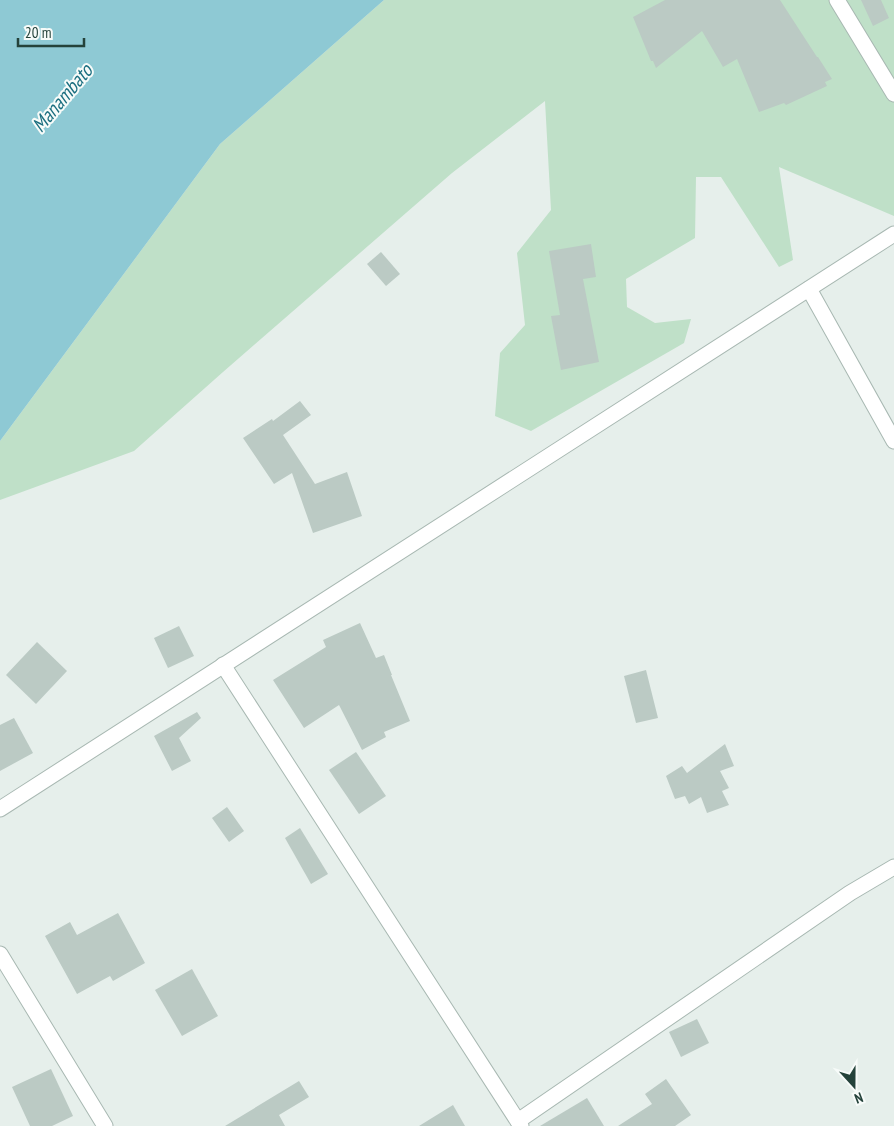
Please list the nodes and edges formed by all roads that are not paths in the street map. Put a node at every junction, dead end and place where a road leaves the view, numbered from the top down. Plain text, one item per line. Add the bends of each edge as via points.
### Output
1 (837, 0) edge
2 (894, 94) edge
3 (894, 234) edge
4 (809, 289) junction
5 (894, 441) edge
6 (223, 665) junction
7 (0, 809) edge
8 (894, 867) edge
9 (0, 954) edge
10 (519, 1124) edge
11 (105, 1126) edge

1 - 2 street
3 - 4 street
4 - 5 street
4 - 6 street
6 - 7 street
6 - 10 street
8 - 10 street via 850,893
9 - 11 street

